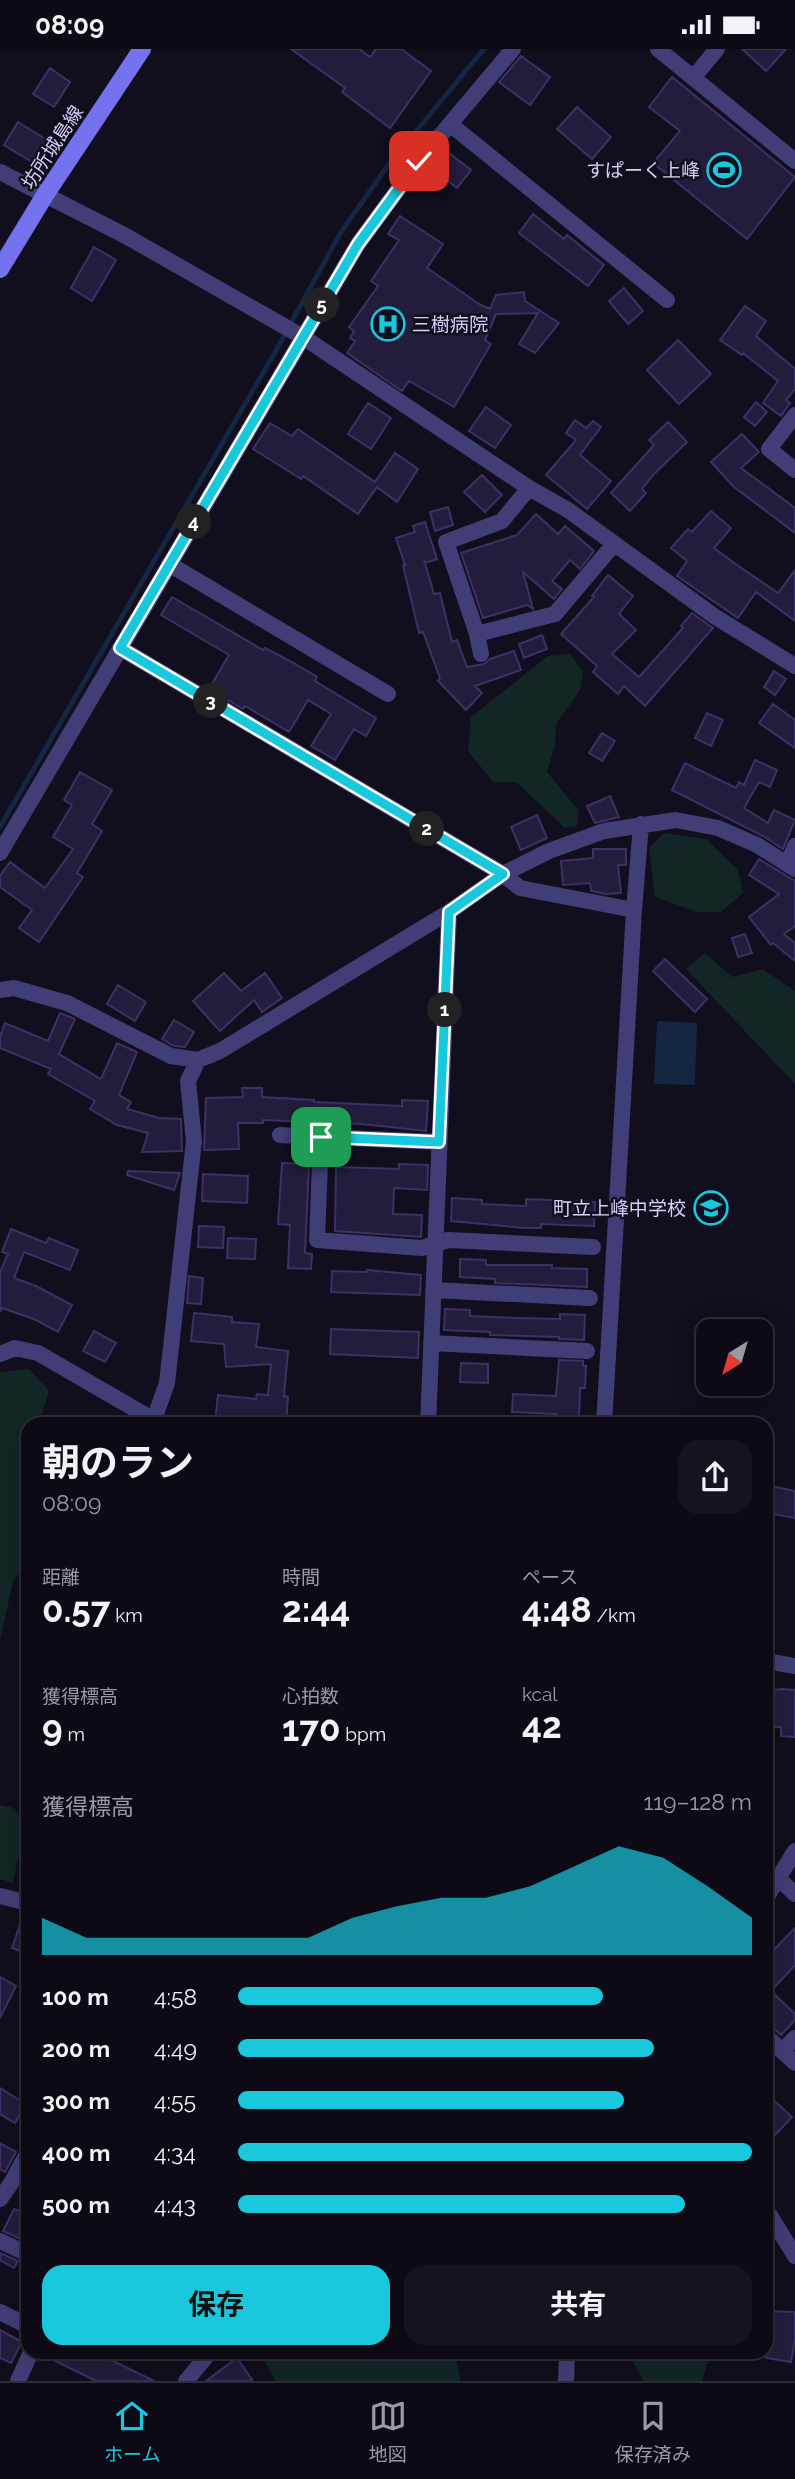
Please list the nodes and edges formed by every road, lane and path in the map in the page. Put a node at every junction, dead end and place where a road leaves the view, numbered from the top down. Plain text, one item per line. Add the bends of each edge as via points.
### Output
1 (142, 49) edge
2 (513, 49) edge
3 (658, 49) edge
4 (717, 49) edge
5 (693, 78) junction
6 (450, 124) junction
7 (795, 161) edge
8 (0, 172) edge
9 (45, 195) junction
10 (0, 269) edge
11 (667, 300) dead end
12 (303, 337) junction
13 (795, 415) edge
14 (795, 470) edge
15 (529, 488) junction
16 (614, 544) junction
17 (169, 564) junction
18 (477, 634) junction
19 (120, 648) junction
20 (481, 654) dead end
21 (795, 666) edge
22 (388, 694) dead end
23 (641, 824) junction
24 (795, 846) edge
25 (0, 853) edge
26 (791, 867) edge
27 (503, 874) junction
28 (634, 910) junction
29 (449, 912) junction
30 (0, 990) edge
31 (198, 1060) junction
32 (280, 1135) dead end
33 (321, 1137) junction
34 (439, 1142) junction
35 (435, 1244) junction
36 (593, 1247) dead end
37 (433, 1290) junction
38 (590, 1298) dead end
39 (430, 1343) junction
40 (587, 1351) dead end
41 (0, 1354) edge
42 (144, 1417) edge
43 (154, 1417) edge
44 (428, 1417) edge
45 (604, 1417) edge
46 (773, 1662) edge
47 (795, 1666) edge
48 (795, 1851) edge
49 (779, 1878) junction
50 (773, 1887) edge
51 (795, 1894) edge
52 (0, 1896) edge
53 (21, 1901) edge
54 (795, 2038) edge
55 (773, 2043) edge
56 (782, 2051) junction
57 (795, 2063) edge
58 (21, 2165) edge
59 (0, 2199) edge
60 (773, 2220) edge
61 (0, 2241) edge
62 (21, 2251) edge
63 (795, 2256) edge
64 (0, 2312) edge
65 (21, 2322) edge
66 (28, 2359) edge
67 (204, 2359) edge
68 (567, 2359) edge
69 (18, 2381) edge
70 (186, 2381) edge
71 (566, 2381) edge

1 - 9 main road, 坊所城島線
2 - 6 street
3 - 5 street
4 - 5 street
5 - 7 street
6 - 11 street
6 - 12 street via 358,244
8 - 9 street
9 - 10 main road, 坊所城島線
9 - 12 street
12 - 15 street
12 - 17 street
13 - 14 street via 769,449
15 - 16 street
15 - 18 street via 502,521 446,542
16 - 18 street via 555,614
16 - 21 street via 714,616
17 - 19 street
17 - 22 street
18 - 20 street
19 - 25 street
19 - 27 street
23 - 26 street via 676,820 718,828
23 - 27 street via 604,831
23 - 28 street
24 - 26 street
27 - 28 street via 520,888
27 - 29 street
28 - 45 street
29 - 31 street
29 - 34 street
30 - 31 street via 13,988 67,1003 171,1056
31 - 43 street via 188,1080 194,1141 167,1383
32 - 33 street
33 - 34 street
33 - 35 street via 317,1240 422,1248
34 - 35 street
35 - 36 street via 448,1240
35 - 37 street
37 - 38 street
37 - 39 street
39 - 40 street
39 - 44 street
41 - 42 street via 15,1348 38,1353
46 - 47 street
48 - 49 street
49 - 50 street
49 - 51 street
52 - 53 street
54 - 56 street
55 - 56 street
56 - 57 street
58 - 59 street
60 - 63 street
61 - 62 street
64 - 65 street
66 - 69 street
67 - 70 street
68 - 71 street

